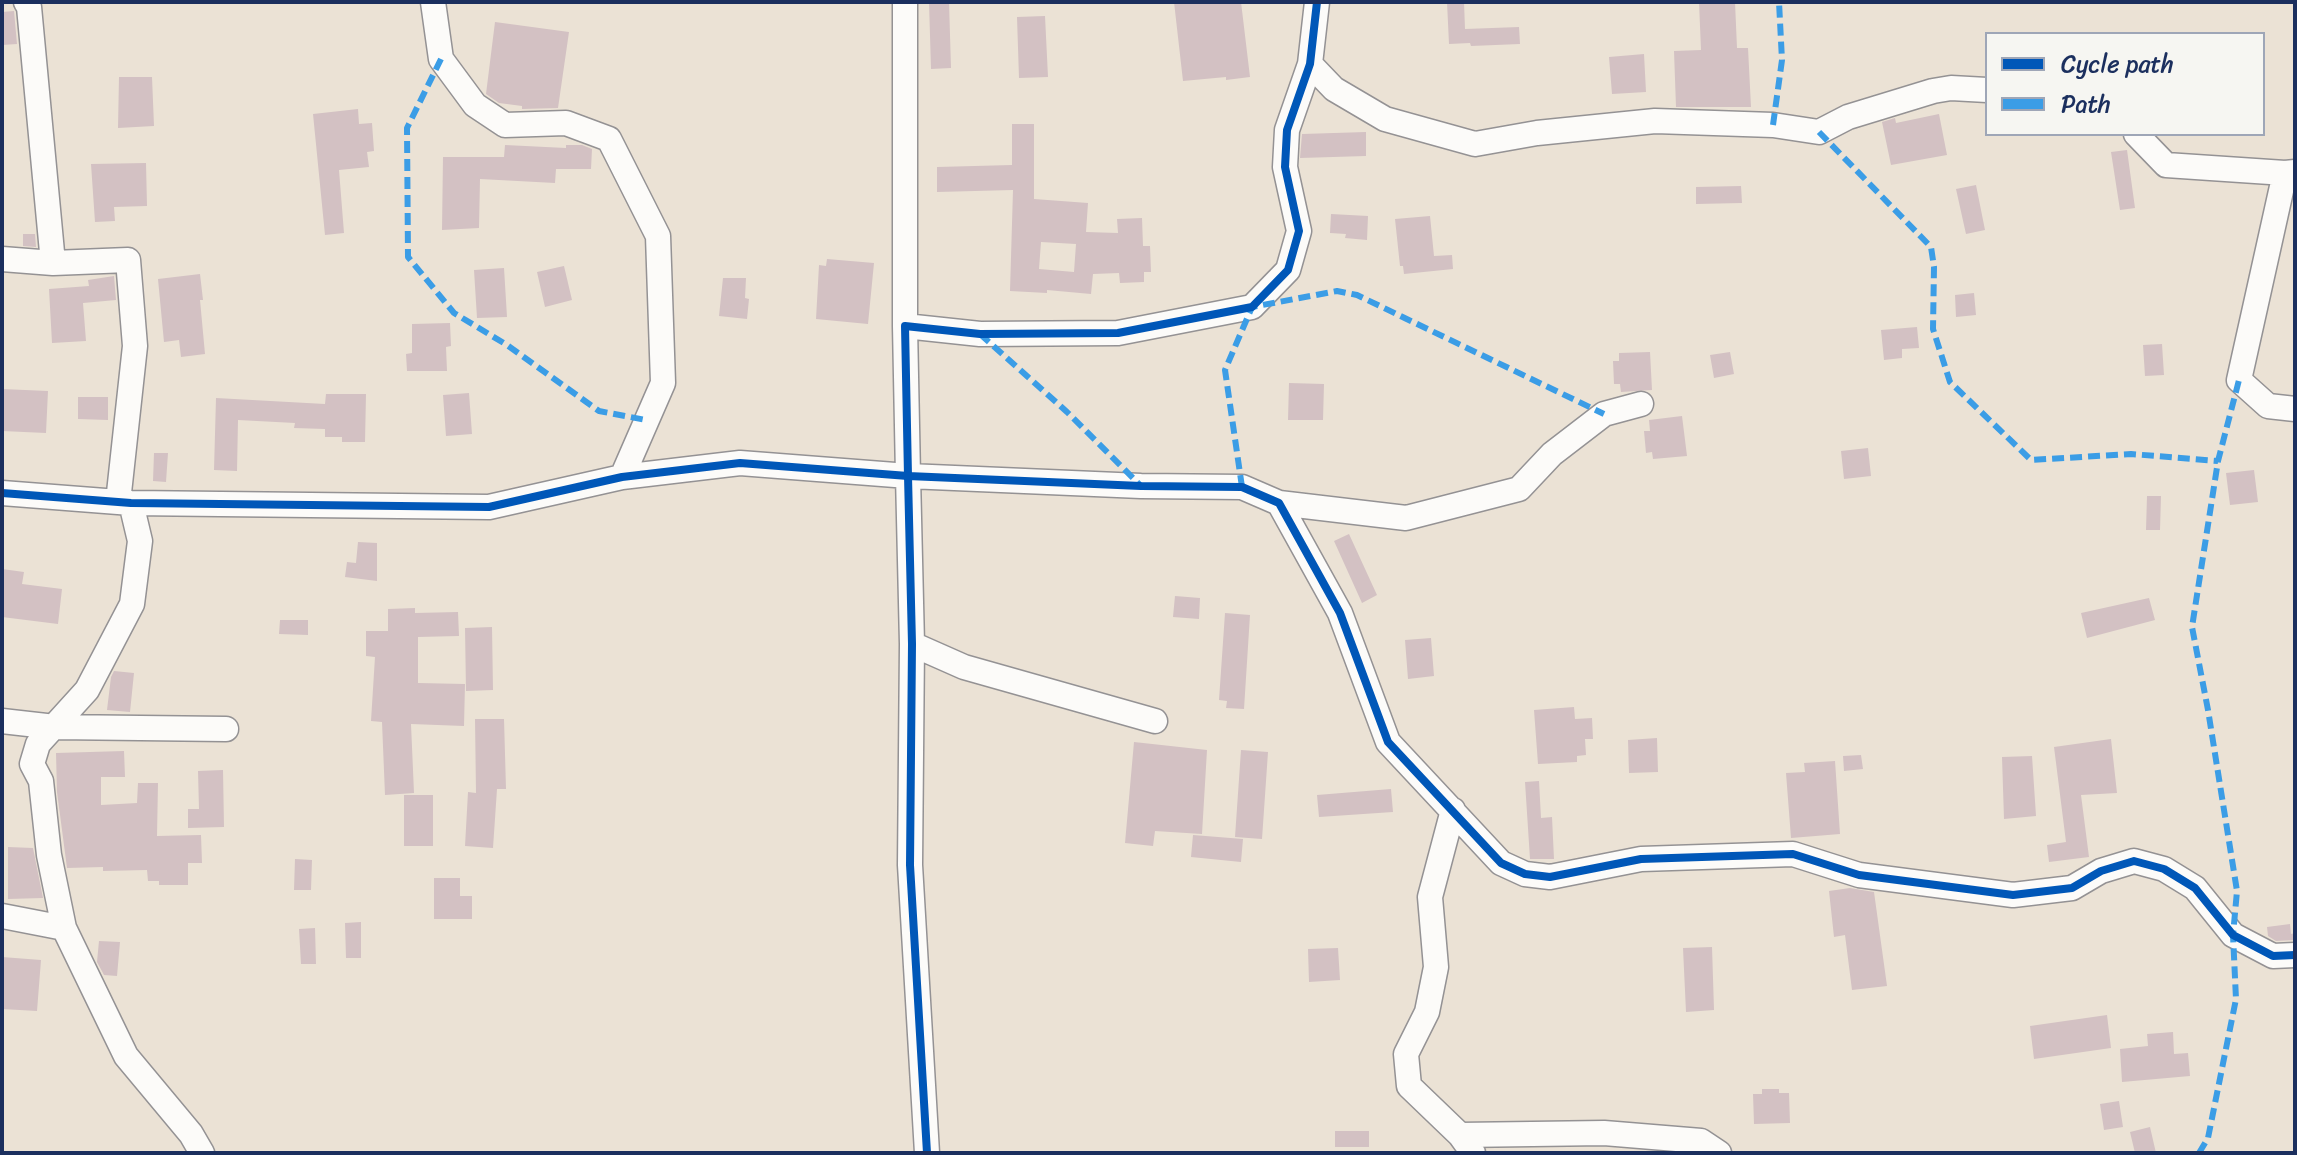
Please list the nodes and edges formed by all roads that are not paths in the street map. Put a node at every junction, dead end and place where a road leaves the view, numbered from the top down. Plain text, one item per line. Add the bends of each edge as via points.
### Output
1 (26, 2) edge
2 (433, 2) edge
3 (905, 2) edge
4 (1317, 2) edge
5 (1310, 64) junction
6 (1985, 90) edge
7 (2138, 136) edge
8 (2290, 172) edge
9 (2, 259) edge
10 (53, 263) junction
11 (905, 326) junction
12 (1641, 404) dead end
13 (2295, 409) edge
14 (908, 476) junction
15 (622, 477) junction
16 (2, 493) edge
17 (125, 502) junction
18 (1279, 503) junction
19 (912, 644) junction
20 (2, 721) edge
21 (1155, 721) dead end
22 (55, 727) junction
23 (226, 729) dead end
24 (1453, 810) junction
25 (2, 916) edge
26 (64, 928) junction
27 (2295, 955) edge
28 (1466, 1144) edge
29 (202, 1153) edge
30 (927, 1153) edge
31 (1719, 1153) edge

1 - 10 street
2 - 15 street via 441,59 475,105 505,125 566,123 609,139 658,236 663,383
3 - 11 street
4 - 5 street
5 - 6 street via 1334,89 1385,119 1475,144 1655,121 1819,132 1848,117 1933,91
5 - 11 street via 1287,130 1285,167 1299,231 1288,270 1252,307 1118,333 980,334
7 - 8 street via 2166,165
8 - 13 street via 2239,380 2268,406
9 - 10 street
10 - 17 street via 128,260 135,346
11 - 14 street
12 - 18 street via 1604,414 1552,454 1519,489 1406,518
14 - 15 street via 740,463
14 - 18 street via 1242,487
14 - 19 street
15 - 17 street via 489,507
16 - 17 street
17 - 22 street via 140,541 132,604 87,690
18 - 24 street via 1340,613 1388,742
19 - 21 street via 964,667
19 - 30 street via 910,865
20 - 22 street
22 - 23 street
22 - 26 street via 38,744 32,764 41,781
24 - 27 street via 1501,863 1550,877 1641,859 1793,854 1859,875 2013,895 2072,888 2101,871 2134,861 2164,869 2195,888 2233,935 2273,956
24 - 28 street via 1430,897 1436,967 1427,1012 1406,1054 1409,1086
25 - 26 street
26 - 29 street via 126,1056
28 - 31 street via 1604,1133 1701,1141

